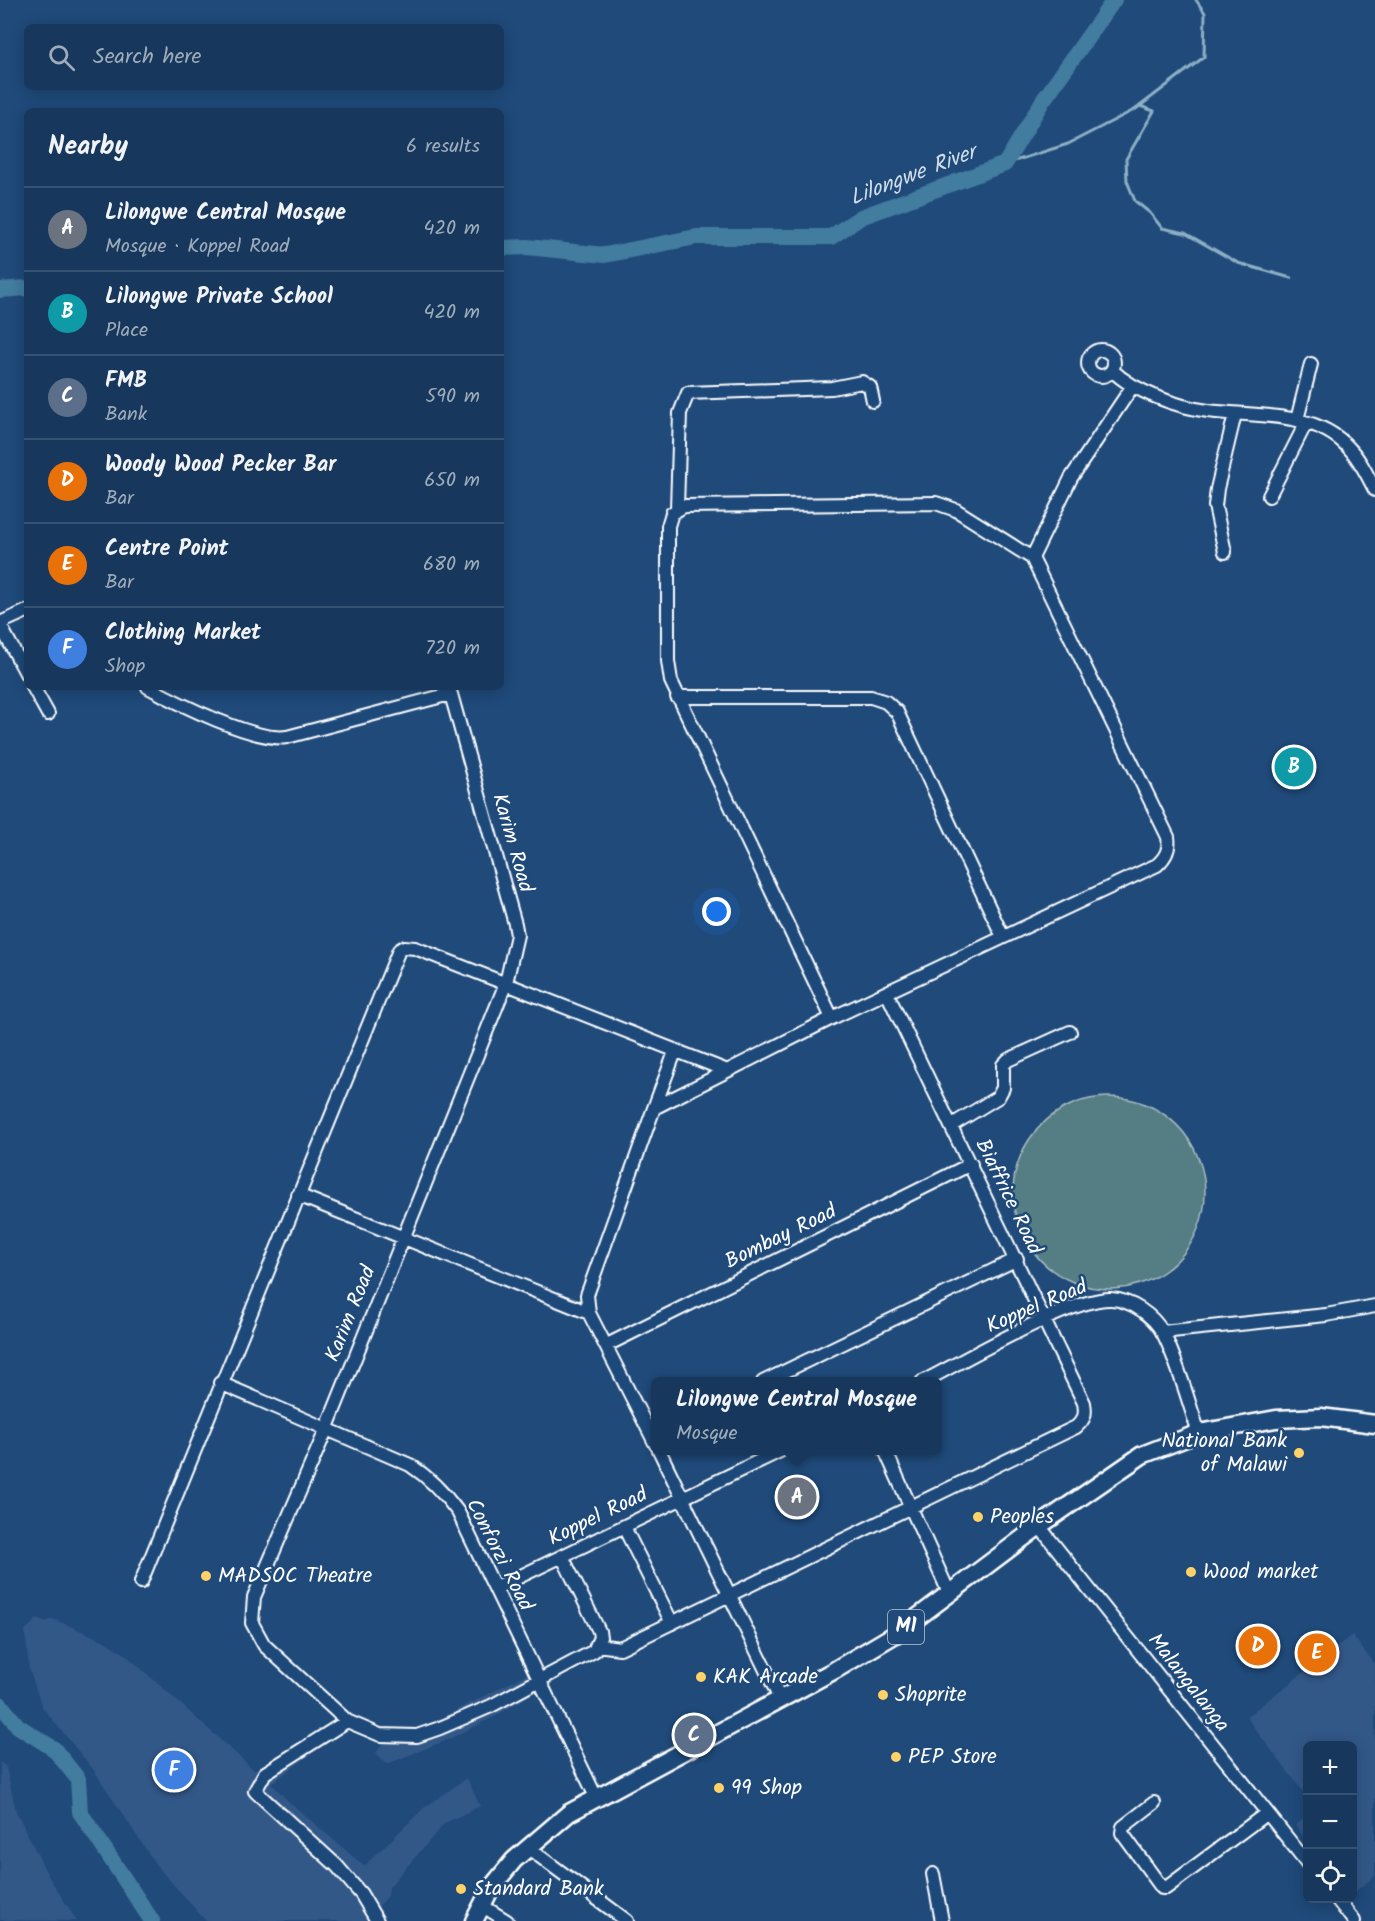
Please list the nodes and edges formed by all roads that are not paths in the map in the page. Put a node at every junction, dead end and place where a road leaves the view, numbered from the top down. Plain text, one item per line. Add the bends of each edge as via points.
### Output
1 (1311, 364) dead end
2 (1112, 370) dead end
3 (1132, 387) junction
4 (873, 401) dead end
5 (1235, 414) junction
6 (1301, 422) junction
7 (1375, 490) edge
8 (1269, 496) dead end
9 (677, 508) junction
10 (1225, 552) dead end
11 (1032, 558) junction
12 (24, 613) edge
13 (0, 624) edge
14 (24, 669) edge
15 (35, 690) edge
16 (154, 690) edge
17 (450, 691) edge
18 (676, 697) junction
19 (48, 714) dead end
20 (1003, 937) junction
21 (506, 983) junction
22 (887, 993) junction
23 (832, 1018) junction
24 (1070, 1032) dead end
25 (675, 1052) junction
26 (725, 1070) junction
27 (654, 1108) junction
28 (952, 1125) junction
29 (971, 1164) junction
30 (298, 1196) junction
31 (403, 1238) junction
32 (1017, 1259) junction
33 (1375, 1306) edge
34 (589, 1313) junction
35 (1045, 1320) junction
36 (1162, 1332) junction
37 (607, 1345) junction
38 (773, 1377) edge
39 (932, 1377) edge
40 (220, 1383) junction
41 (1375, 1424) edge
42 (651, 1427) edge
43 (326, 1430) junction
44 (1199, 1433) junction
45 (661, 1455) edge
46 (772, 1455) edge
47 (887, 1455) edge
48 (682, 1499) junction
49 (910, 1505) junction
50 (1039, 1526) junction
51 (624, 1527) junction
52 (562, 1556) junction
53 (141, 1582) dead end
54 (496, 1588) junction
55 (728, 1595) junction
56 (950, 1595) junction
57 (672, 1623) junction
58 (597, 1645) junction
59 (540, 1679) junction
60 (780, 1699) junction
61 (347, 1721) junction
62 (596, 1797) junction
63 (1154, 1803) dead end
64 (1267, 1814) junction
65 (527, 1847) junction
66 (1303, 1858) edge
67 (933, 1874) dead end
68 (1339, 1903) edge
69 (482, 1905) junction
70 (377, 1921) edge
71 (474, 1921) edge
72 (507, 1921) edge
73 (627, 1921) edge
74 (942, 1921) edge
75 (1354, 1921) edge

1 - 6 street
2 - 3 street
3 - 5 street via 1205,411
3 - 11 street via 1071,478
4 - 9 street via 870,387 862,382 832,388 688,393 680,413
5 - 6 street
5 - 10 street via 1215,506
6 - 7 street via 1347,445
6 - 8 street
9 - 11 street via 936,503 956,510
9 - 18 street via 668,525 668,661
11 - 20 street via 1169,845 1157,865
12 - 13 street
13 - 14 street
15 - 19 street
16 - 17 street via 271,738 287,737
17 - 21 street, Karim Road via 515,924 517,935
18 - 20 street via 871,697 886,702 897,712
18 - 23 street
20 - 22 street
21 - 25 street
21 - 30 street via 416,948 399,950
21 - 31 street, Karim Road
22 - 23 street
22 - 28 street, Biaffrice Road
23 - 26 street
24 - 28 street via 1008,1060 1003,1065 1003,1088 998,1097
25 - 26 street
25 - 27 street
26 - 27 street
27 - 34 street via 590,1281
28 - 29 street, Biaffrice Road
29 - 32 street, Biaffrice Road
29 - 37 street, Bombay Road
30 - 31 street
30 - 40 street
31 - 34 street
31 - 43 street, Karim Road
32 - 35 street, Biaffrice Road
32 - 38 street
33 - 36 street
34 - 37 street
35 - 36 street, Koppel Road via 1094,1301 1123,1300 1136,1306
35 - 39 street, Koppel Road
35 - 49 street, Biaffrice Road via 1084,1403 1084,1420 1077,1427
36 - 44 street, Koppel Road
37 - 42 street
40 - 43 street, Conforzi Road
40 - 53 street
41 - 44 highway, M1 via 1321,1417 1293,1418
43 - 54 street, Conforzi Road via 410,1465 428,1477 458,1512
43 - 61 street, Karim Road via 254,1597 252,1623 264,1645
44 - 50 highway, M1 via 1142,1455
45 - 48 street
46 - 48 street, Koppel Road
47 - 49 street
48 - 51 street, Koppel Road
48 - 55 street
49 - 55 street
49 - 56 street
50 - 56 highway, M1
50 - 64 street, Malangalanga
51 - 52 street, Koppel Road
51 - 57 street
52 - 54 street, Koppel Road
52 - 58 street via 599,1631
54 - 59 street, Conforzi Road
55 - 57 street
55 - 60 street
56 - 60 highway, M1 via 863,1655
57 - 58 street via 620,1648
58 - 59 street, Karim Road via 588,1655
59 - 61 street, Karim Road via 491,1706 417,1736 380,1735
59 - 62 street, Conforzi Road
60 - 62 highway, M1
61 - 70 street via 265,1773 255,1791 337,1866
62 - 65 highway, M1
63 - 64 street via 1123,1827 1122,1833 1162,1888
64 - 66 street, Malangalanga
65 - 69 highway, M1 via 503,1873
65 - 73 street
67 - 74 street
68 - 75 street
69 - 71 highway, M1
69 - 72 street

